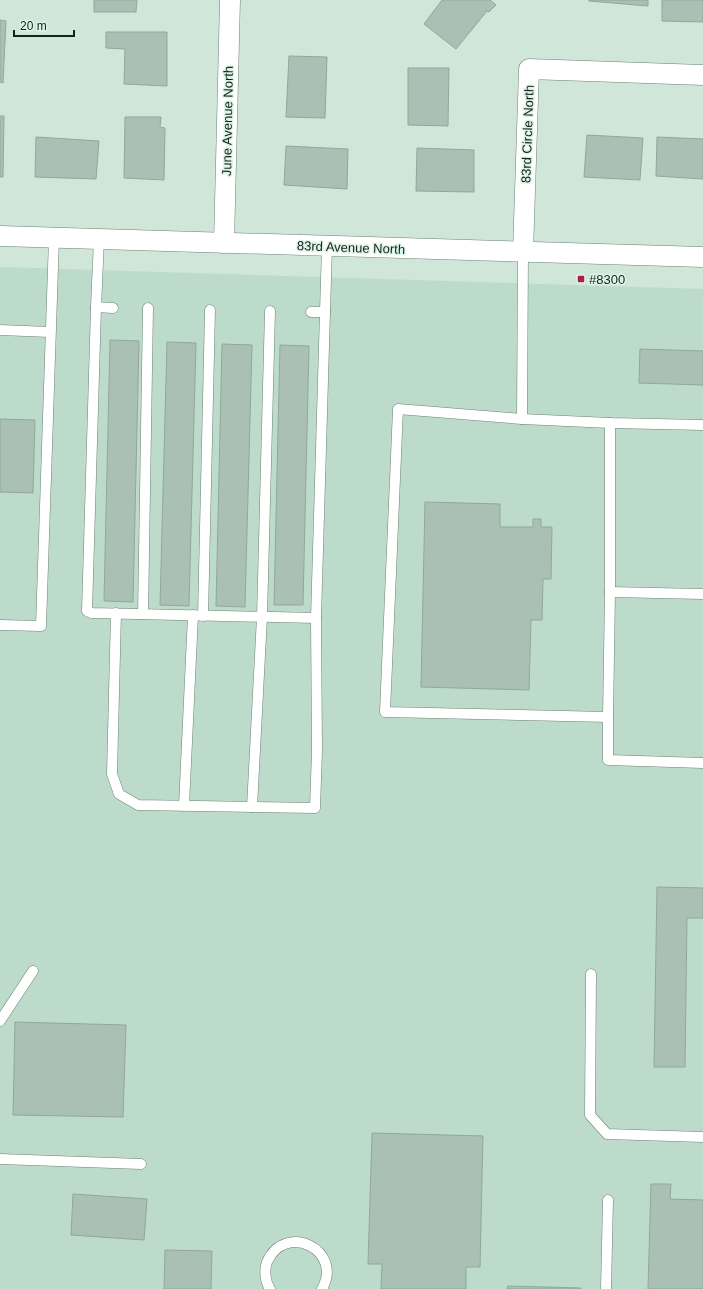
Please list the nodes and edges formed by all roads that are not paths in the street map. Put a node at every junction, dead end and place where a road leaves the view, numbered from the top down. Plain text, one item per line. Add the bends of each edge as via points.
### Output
1 (230, 0) edge
2 (703, 75) edge
3 (0, 236) edge
4 (54, 238) junction
5 (99, 239) junction
6 (224, 243) junction
7 (327, 246) junction
8 (523, 252) junction
9 (703, 257) edge
10 (96, 307) junction
11 (113, 308) dead end
12 (148, 308) dead end
13 (210, 310) dead end
14 (270, 311) dead end
15 (311, 312) dead end
16 (325, 312) junction
17 (0, 330) edge
18 (50, 332) junction
19 (522, 419) junction
20 (610, 423) junction
21 (703, 425) edge
22 (610, 592) junction
23 (703, 594) edge
24 (116, 613) junction
25 (143, 614) junction
26 (198, 615) junction
27 (262, 617) junction
28 (316, 618) junction
29 (0, 625) edge
30 (608, 717) junction
31 (703, 763) edge
32 (184, 806) junction
33 (252, 807) junction
34 (33, 971) dead end
35 (591, 974) dead end
36 (0, 1021) edge
37 (703, 1137) edge
38 (0, 1159) edge
39 (141, 1164) dead end
40 (608, 1200) dead end
41 (270, 1289) edge
42 (322, 1289) edge
43 (606, 1289) edge

1 - 6 street, June Avenue North
2 - 8 street, 83rd Circle North via 529,69
3 - 4 street, 83rd Avenue North
4 - 5 street, 83rd Avenue North
4 - 18 lane
5 - 6 street, 83rd Avenue North
5 - 10 lane
6 - 7 street, 83rd Avenue North
7 - 8 street, 83rd Avenue North
7 - 16 lane
8 - 9 street, 83rd Avenue North
8 - 19 lane
10 - 11 lane
10 - 24 lane via 87,611
12 - 25 lane
13 - 26 lane
14 - 27 lane
15 - 16 lane
16 - 28 lane
17 - 18 lane
18 - 29 lane via 41,626
19 - 20 lane
19 - 30 lane via 398,409 385,712
20 - 21 lane
20 - 22 lane
22 - 23 lane
22 - 30 lane
24 - 25 lane
24 - 32 lane via 112,774 119,794 138,804
25 - 26 lane
26 - 27 lane
26 - 32 lane
27 - 28 lane
27 - 33 lane
28 - 33 lane via 315,808
30 - 31 lane via 608,760
32 - 33 lane
34 - 36 lane
35 - 37 lane via 590,1115 607,1134
38 - 39 lane
40 - 43 lane
41 - 42 lane via 265,1275 270,1255 287,1243 298,1242 316,1249 322,1256 327,1274

